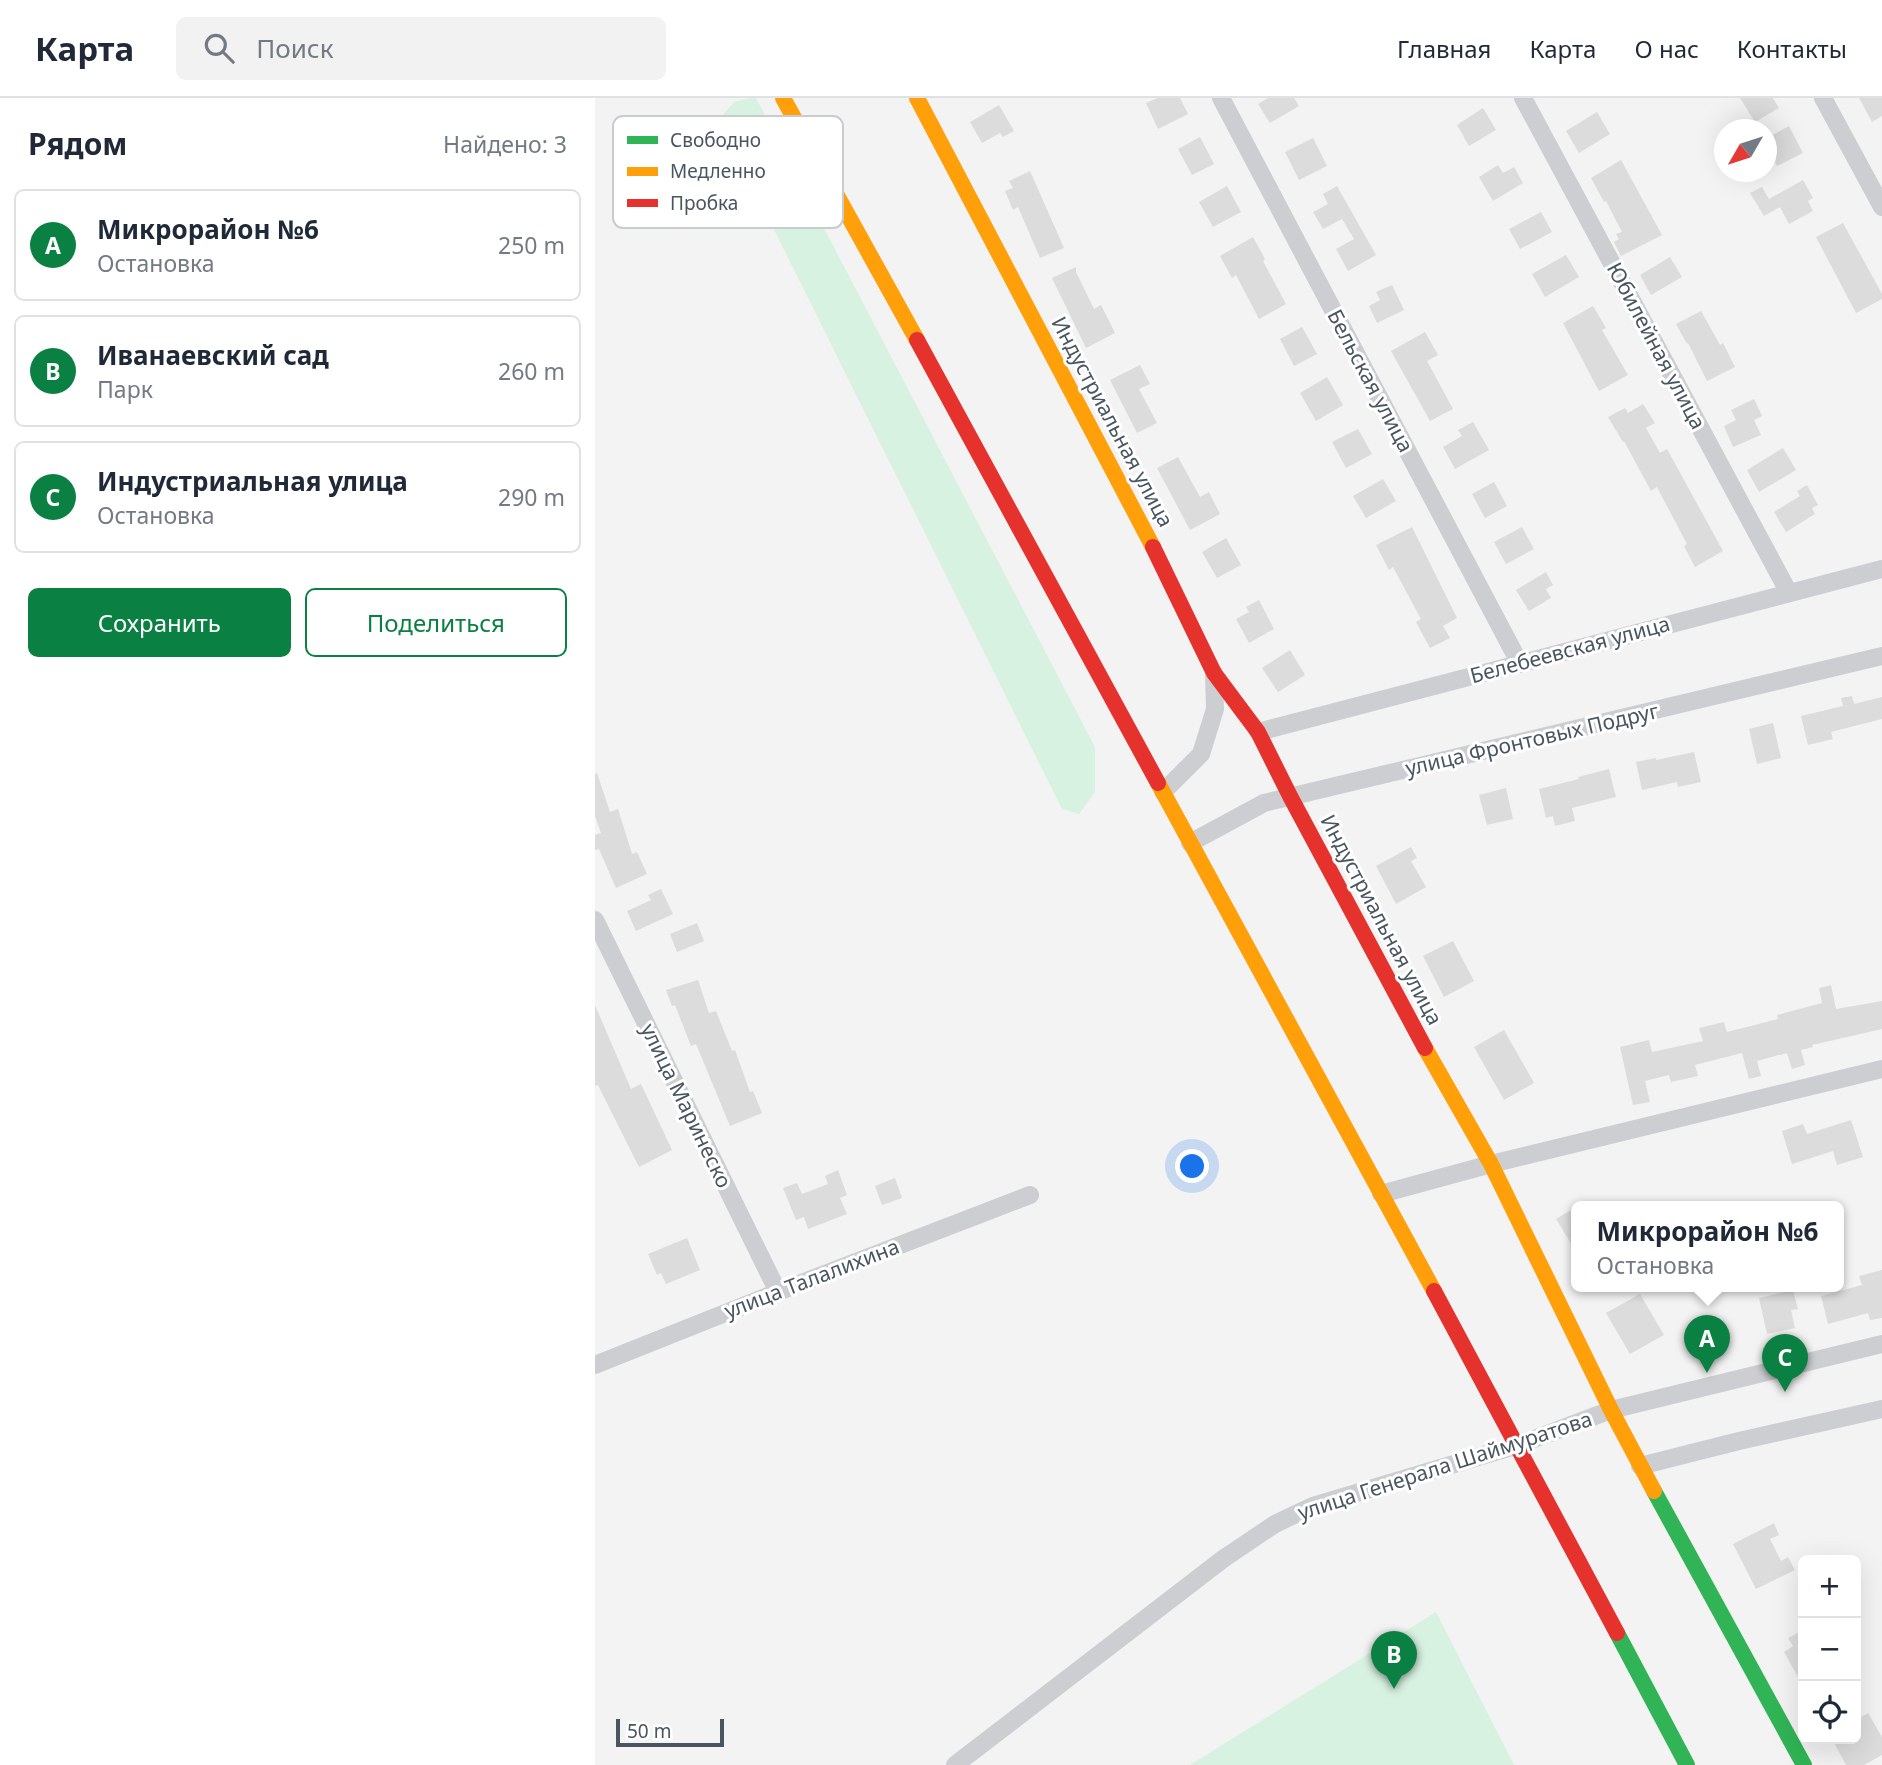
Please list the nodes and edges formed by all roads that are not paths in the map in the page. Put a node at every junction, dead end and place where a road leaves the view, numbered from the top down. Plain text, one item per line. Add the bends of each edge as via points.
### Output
1 (783, 98) edge
2 (918, 98) edge
3 (1221, 98) edge
4 (1523, 98) edge
5 (1823, 98) edge
6 (793, 116) edge
7 (843, 204) edge
8 (1882, 207) edge
9 (1882, 569) edge
10 (1789, 593) junction
11 (1882, 656) edge
12 (1520, 664) junction
13 (1214, 673) junction
14 (1258, 732) junction
15 (1163, 792) junction
16 (1291, 798) junction
17 (1190, 843) junction
18 (595, 920) edge
19 (1882, 1069) edge
20 (1491, 1164) junction
21 (1381, 1194) junction
22 (1030, 1195) dead end
23 (778, 1292) junction
24 (1882, 1345) edge
25 (595, 1366) edge
26 (1882, 1409) edge
27 (1611, 1410) junction
28 (1518, 1445) junction
29 (1640, 1466) junction
30 (955, 1765) edge
31 (1687, 1765) edge
32 (1804, 1765) edge

1 - 6 street
2 - 13 street, Индустриальная улица via 1146,532
3 - 12 street, Бельская улица
4 - 10 street, Юбилейная улица
5 - 8 street
7 - 15 street
9 - 10 street, Белебеевская улица
10 - 12 street, Белебеевская улица
11 - 16 street, улица Фронтовых Подруг
12 - 14 street, Белебеевская улица
13 - 14 street, Индустриальная улица
13 - 15 street via 1215,709 1201,754
14 - 16 street, Индустриальная улица
15 - 17 street
16 - 17 street, улица Фронтовых Подруг via 1264,803
16 - 20 street, Индустриальная улица
17 - 21 street
18 - 23 street, улица Маринеско
19 - 20 street
20 - 21 street
20 - 27 street, Индустриальная улица
21 - 28 street
22 - 23 street, улица Талалихина
23 - 25 street, улица Талалихина
24 - 27 street, улица Генерала Шаймуратова
26 - 29 street
27 - 28 street, улица Генерала Шаймуратова
27 - 29 street, Индустриальная улица
28 - 30 street, улица Генерала Шаймуратова via 1313,1506 1275,1524
28 - 31 street
29 - 32 street, Индустриальная улица

